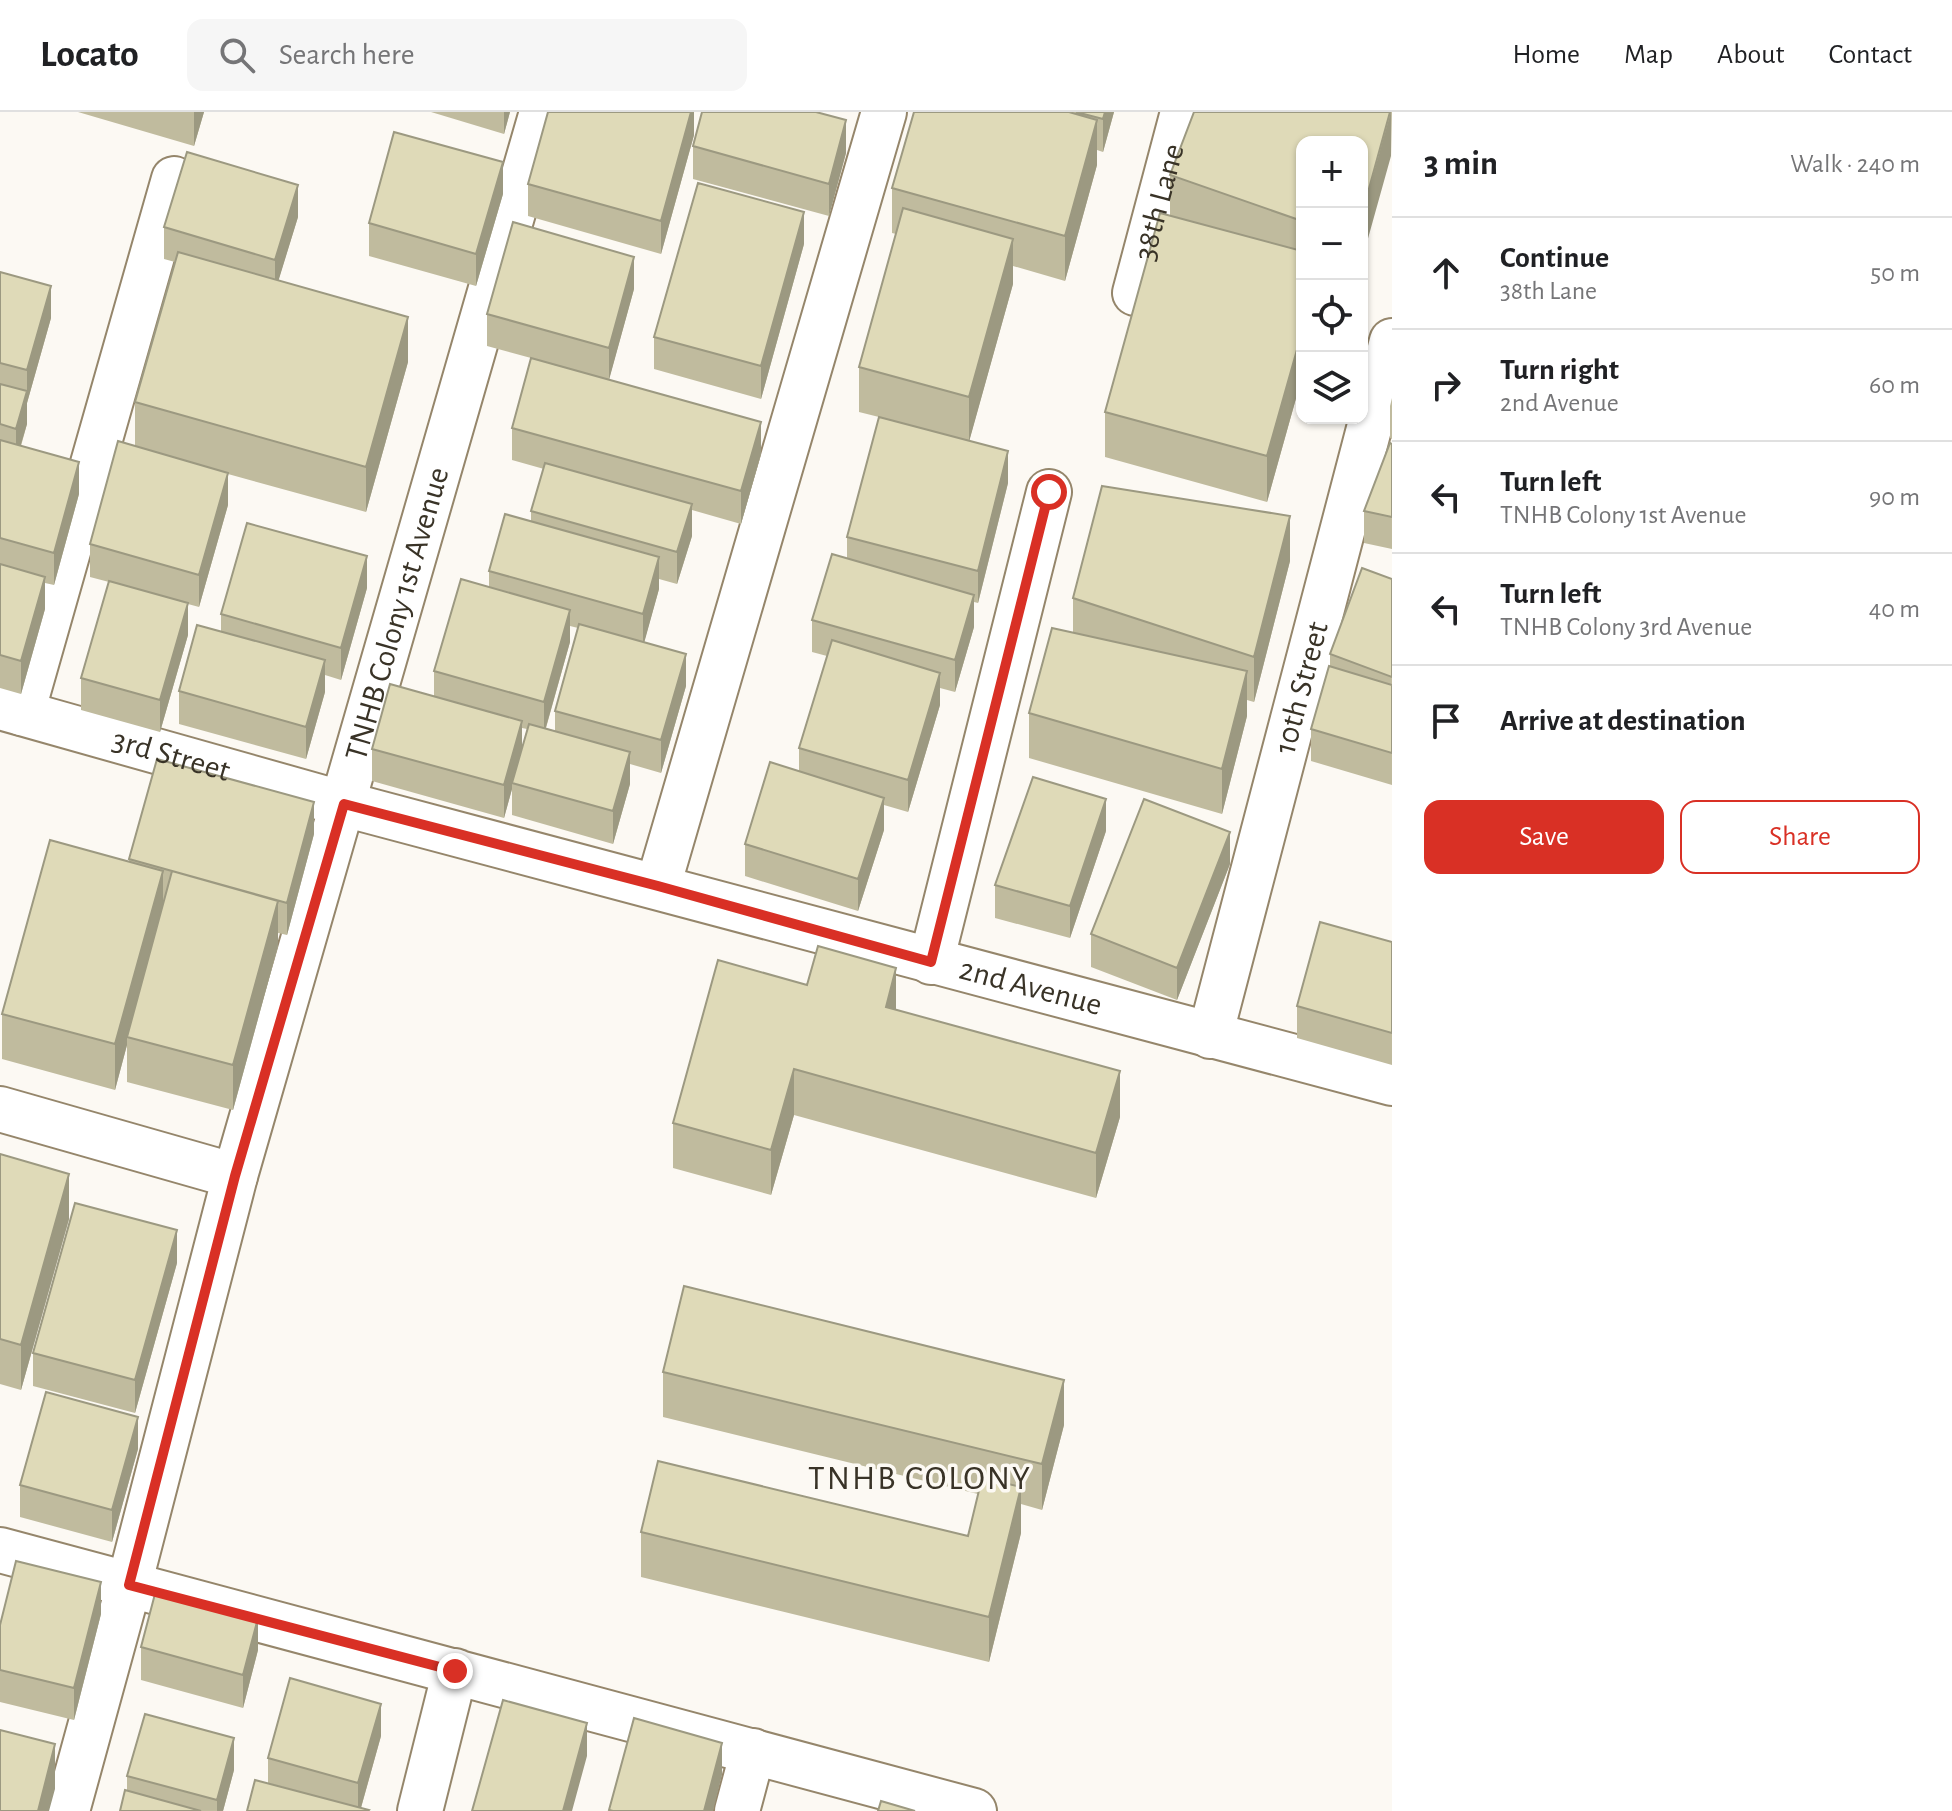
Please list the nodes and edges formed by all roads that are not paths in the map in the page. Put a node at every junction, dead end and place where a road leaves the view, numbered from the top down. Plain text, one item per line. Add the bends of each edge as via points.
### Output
1 (542, 112) edge
2 (884, 112) edge
3 (1183, 112) edge
4 (174, 179) dead end
5 (1135, 293) edge
6 (1392, 341) edge
7 (1049, 492) dead end
8 (11, 710) edge
9 (344, 804) junction
10 (658, 886) junction
11 (931, 962) junction
12 (1210, 1036) junction
13 (1392, 1083) edge
14 (0, 1109) edge
15 (235, 1176) junction
16 (0, 1550) edge
17 (129, 1585) junction
18 (455, 1671) junction
19 (753, 1751) junction
20 (67, 1811) edge
21 (420, 1811) edge
22 (737, 1811) edge
23 (974, 1811) edge

1 - 9 street, TNHB Colony 1st Avenue
2 - 10 street
3 - 5 street, 38th Lane
4 - 8 street
6 - 12 street, 10th Street
7 - 11 street
8 - 9 street, 3rd Street
9 - 10 street, 2nd Avenue
9 - 15 street, TNHB Colony 1st Avenue
10 - 11 street, 2nd Avenue
11 - 12 street, 2nd Avenue
12 - 13 street, 2nd Avenue
14 - 15 street
15 - 17 street, TNHB Colony 1st Avenue
16 - 17 street
17 - 18 street
17 - 20 street, TNHB Colony 1st Avenue
18 - 19 street
18 - 21 street
19 - 22 street
19 - 23 street

